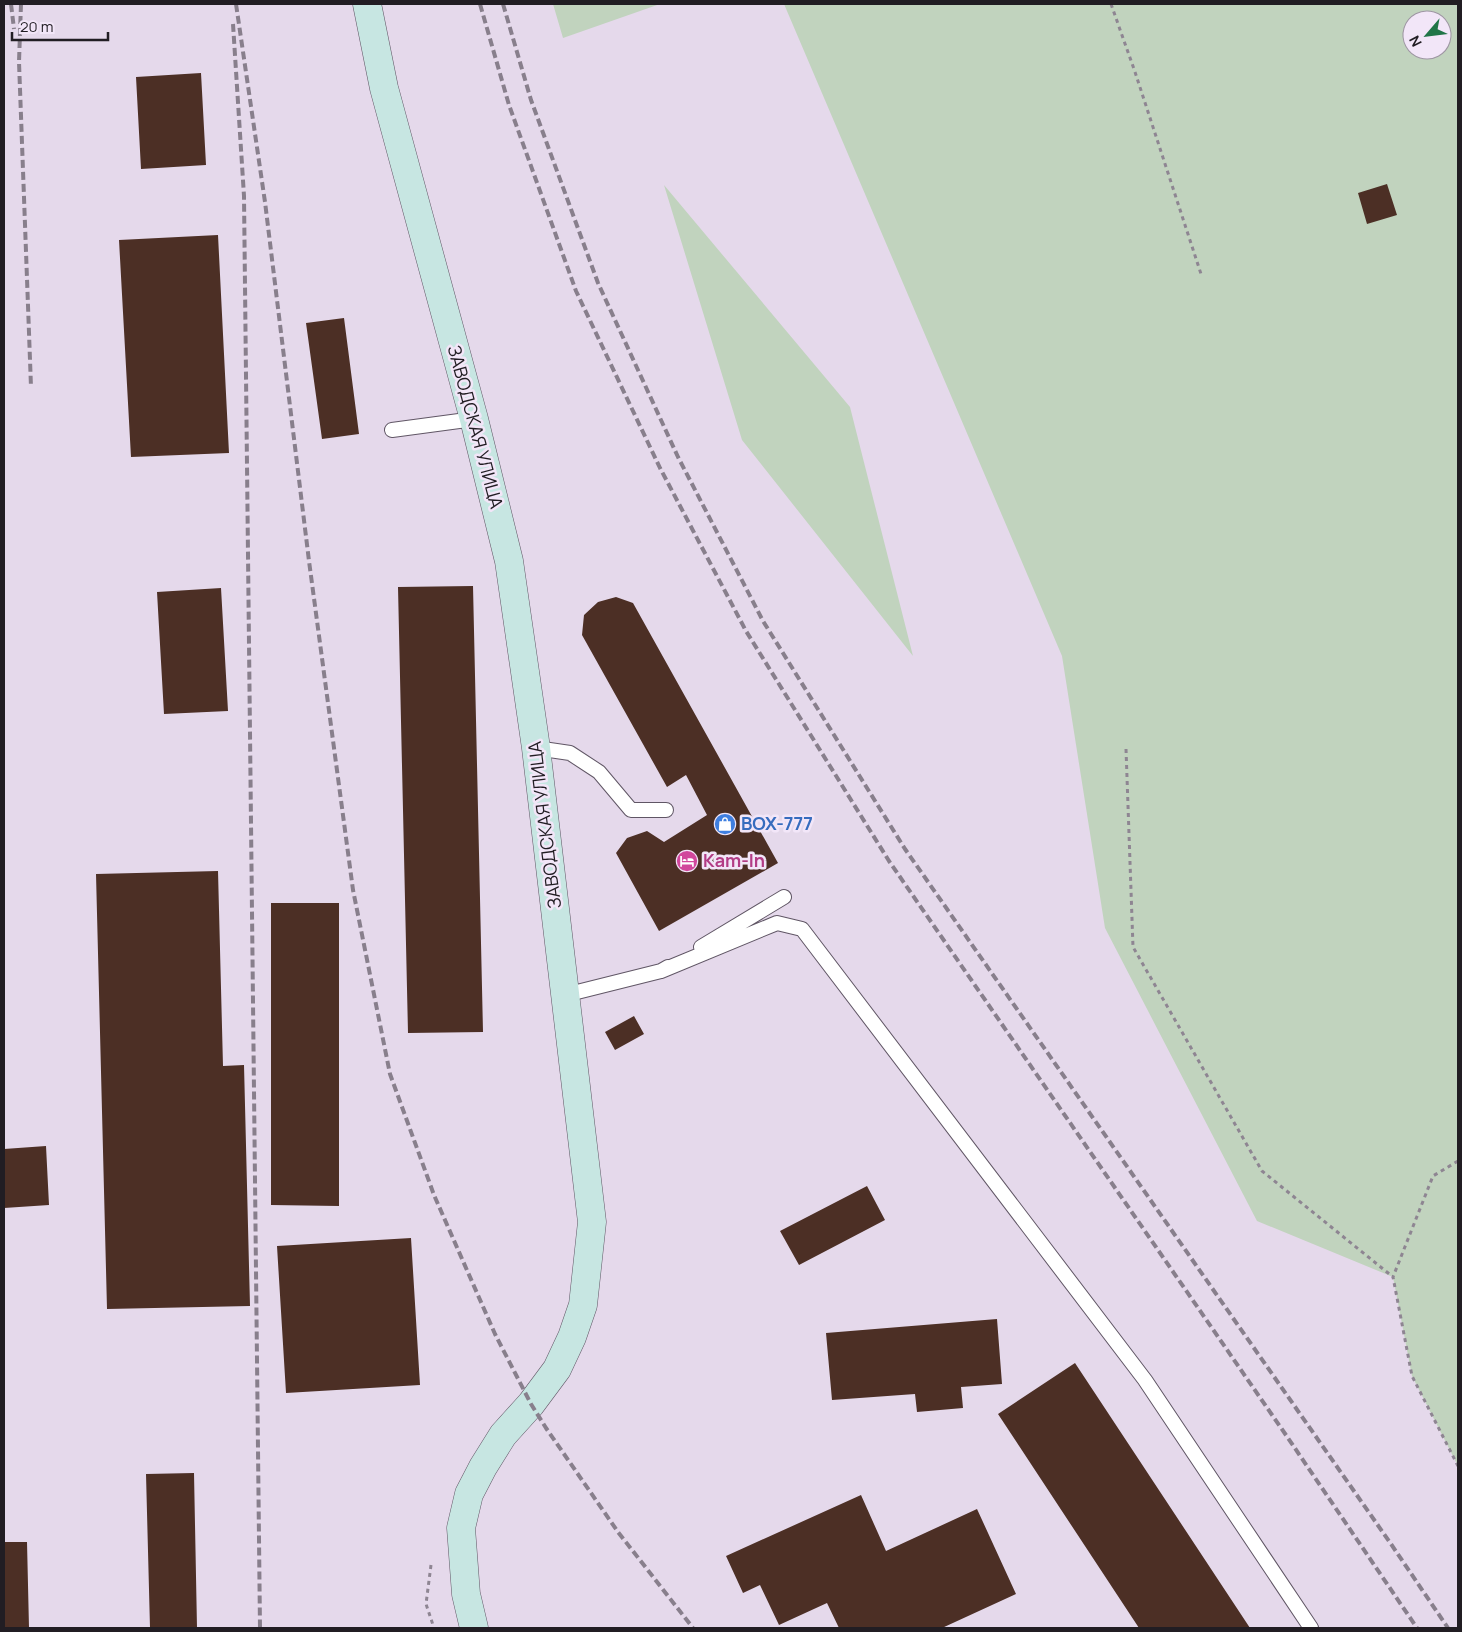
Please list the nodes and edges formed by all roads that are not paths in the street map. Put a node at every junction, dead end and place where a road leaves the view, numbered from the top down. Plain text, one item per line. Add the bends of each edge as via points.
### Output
1 (366, 4) edge
2 (474, 419) junction
3 (392, 430) dead end
4 (536, 748) junction
5 (666, 810) dead end
6 (784, 897) dead end
7 (661, 971) junction
8 (565, 994) junction
9 (474, 1628) edge
10 (1311, 1628) edge

1 - 2 main road, ЗАВОДСКАЯ УЛИЦА via 384,88
2 - 3 lane
2 - 4 main road, ЗАВОДСКАЯ УЛИЦА via 508,561
4 - 5 lane via 570,753 599,772 631,810
4 - 8 main road, ЗАВОДСКАЯ УЛИЦА
6 - 7 lane
7 - 8 lane
7 - 10 lane via 778,923 802,929 1145,1380
8 - 9 main road, ЗАВОДСКАЯ УЛИЦА via 592,1222 584,1305 557,1369 503,1435 469,1494 462,1528 466,1594

